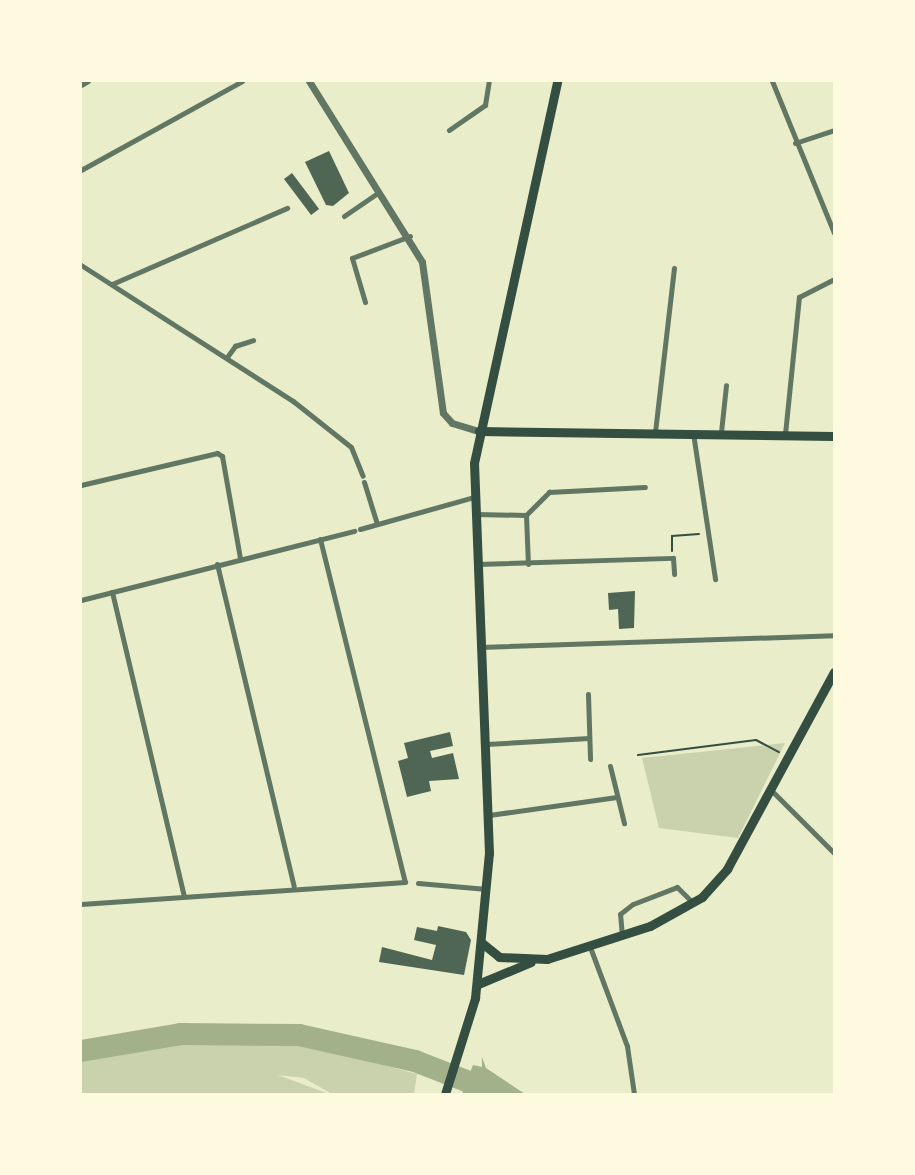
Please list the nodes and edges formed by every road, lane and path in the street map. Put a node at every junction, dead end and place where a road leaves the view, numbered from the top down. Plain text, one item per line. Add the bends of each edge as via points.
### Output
1 (88, 81) edge
2 (242, 81) edge
3 (309, 81) edge
4 (489, 81) edge
5 (557, 81) edge
6 (772, 81) edge
7 (81, 85) edge
8 (449, 130) dead end
9 (834, 130) edge
10 (795, 143) junction
11 (81, 170) edge
12 (380, 192) junction
13 (287, 208) dead end
14 (344, 216) dead end
15 (834, 233) edge
16 (410, 236) junction
17 (81, 265) edge
18 (674, 268) dead end
19 (834, 279) edge
20 (112, 284) junction
21 (365, 302) dead end
22 (253, 340) dead end
23 (227, 357) junction
24 (726, 385) dead end
25 (479, 431) junction
26 (655, 432) junction
27 (692, 432) junction
28 (721, 432) junction
29 (785, 434) junction
30 (834, 436) edge
31 (81, 485) edge
32 (645, 487) dead end
33 (474, 497) junction
34 (473, 514) junction
35 (526, 515) junction
36 (376, 524) junction
37 (705, 534) junction
38 (320, 539) junction
39 (240, 558) junction
40 (673, 558) junction
41 (217, 564) junction
42 (476, 564) junction
43 (528, 564) junction
44 (674, 574) dead end
45 (715, 579) dead end
46 (112, 592) junction
47 (81, 600) edge
48 (834, 635) edge
49 (480, 647) junction
50 (834, 672) edge
51 (588, 694) dead end
52 (590, 738) junction
53 (486, 744) junction
54 (638, 755) dead end
55 (787, 755) junction
56 (590, 759) dead end
57 (610, 766) dead end
58 (769, 788) junction
59 (617, 797) junction
60 (489, 815) junction
61 (624, 823) dead end
62 (834, 853) edge
63 (418, 883) dead end
64 (294, 886) junction
65 (487, 889) junction
66 (184, 896) junction
67 (81, 904) edge
68 (693, 904) junction
69 (622, 936) junction
70 (482, 940) junction
71 (590, 947) junction
72 (531, 962) junction
73 (478, 984) junction
74 (445, 1094) edge
75 (634, 1094) edge

1 - 7 street
2 - 11 street
3 - 12 street
4 - 8 street via 484,105
5 - 25 main road
6 - 10 street
9 - 10 street
10 - 15 street
12 - 14 street
12 - 16 street
13 - 20 street
16 - 21 street via 352,258
16 - 25 street via 422,262 443,412 452,423
17 - 20 street
18 - 26 street
19 - 29 street via 799,297
20 - 23 street
22 - 23 street via 235,346
23 - 36 street via 351,447
24 - 28 street
25 - 26 main road
25 - 33 main road
26 - 27 main road
27 - 28 main road
27 - 37 street
28 - 29 main road
29 - 30 main road
31 - 39 street via 217,453 222,456
32 - 35 street via 549,492
33 - 34 main road
33 - 36 street
34 - 35 street
34 - 42 main road
35 - 43 street
36 - 38 street
37 - 40 path via 672,536
37 - 45 street
38 - 39 street
38 - 64 street via 406,882
39 - 41 street
40 - 43 street
40 - 44 street
41 - 46 street
41 - 64 street
42 - 43 street
42 - 49 main road
46 - 47 street
46 - 66 street
48 - 49 street
49 - 53 main road
50 - 55 main road
51 - 52 street
52 - 53 street
52 - 56 street
53 - 60 main road
54 - 55 path via 756,740
55 - 58 main road
57 - 59 street
58 - 62 street
58 - 68 main road via 727,869
59 - 60 street
59 - 61 street
60 - 65 main road
63 - 65 street
64 - 66 street
65 - 70 main road
66 - 67 street
68 - 69 main road
68 - 69 street via 677,887 633,904 620,914
69 - 71 main road
70 - 72 main road via 492,954
70 - 73 main road
71 - 72 main road
71 - 75 street via 627,1046
72 - 73 main road
73 - 74 main road via 466,1038

